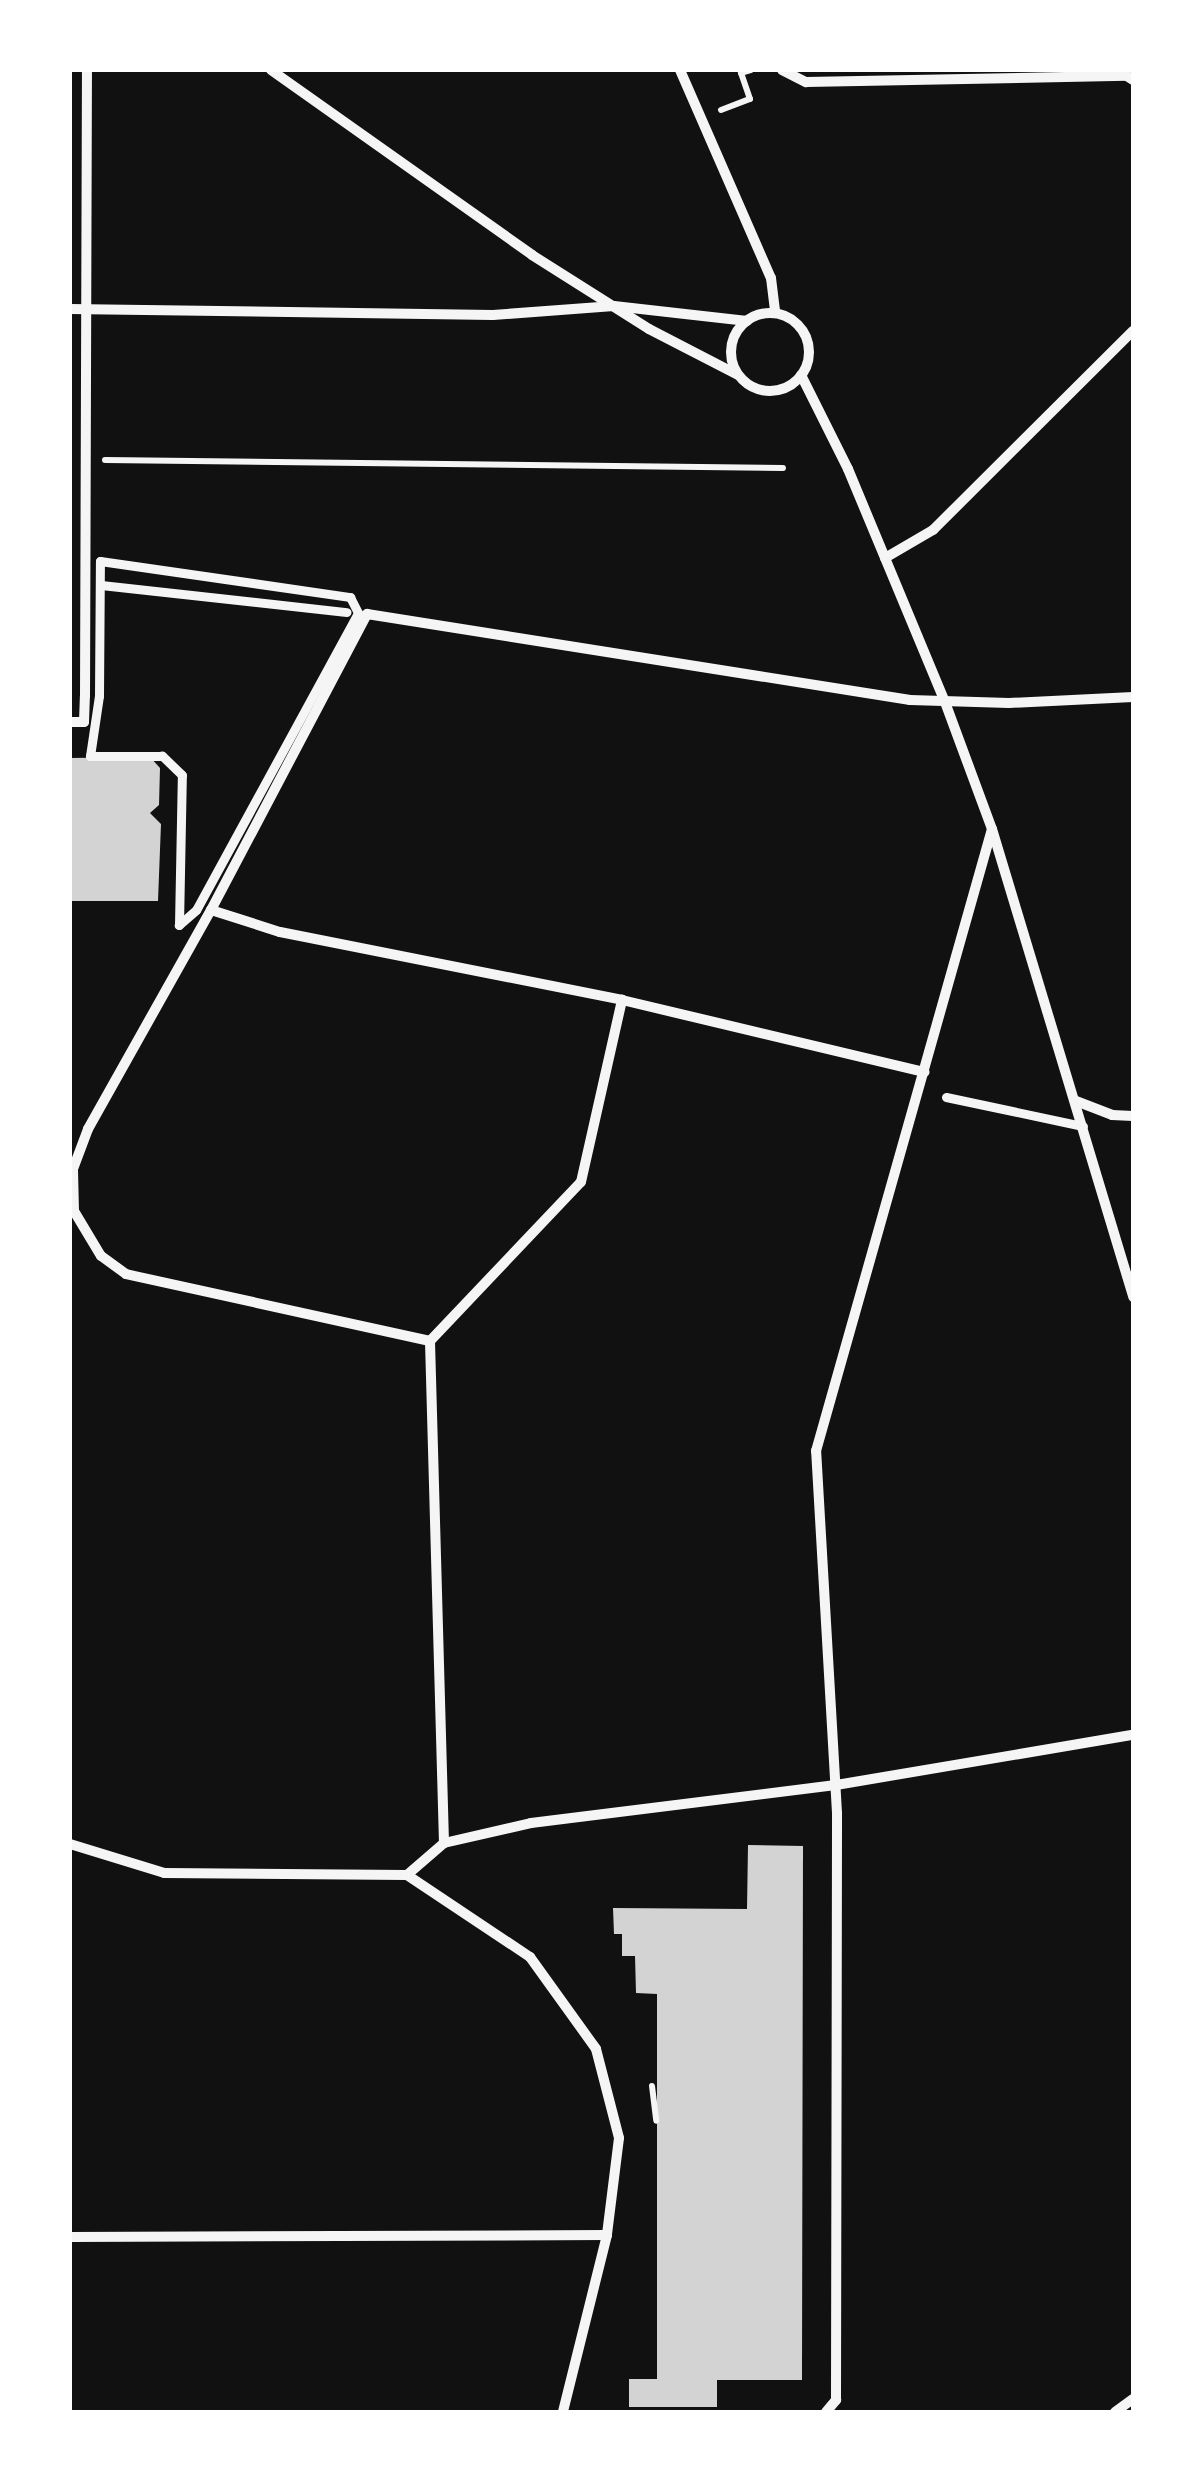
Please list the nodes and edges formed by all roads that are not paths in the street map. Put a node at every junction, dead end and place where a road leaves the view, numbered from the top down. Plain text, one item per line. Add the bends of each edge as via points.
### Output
1 (87, 70) edge
2 (271, 70) edge
3 (680, 70) edge
4 (782, 70) edge
5 (1133, 80) edge
6 (614, 306) junction
7 (70, 309) edge
8 (84, 309) junction
9 (776, 313) junction
10 (747, 321) junction
11 (1133, 332) edge
12 (738, 375) junction
13 (801, 375) junction
14 (885, 558) junction
15 (101, 585) junction
16 (347, 612) dead end
17 (1133, 697) edge
18 (946, 702) junction
19 (70, 722) edge
20 (992, 829) junction
21 (212, 910) junction
22 (622, 1000) junction
23 (925, 1072) junction
24 (946, 1097) dead end
25 (1076, 1100) junction
26 (1133, 1116) edge
27 (1083, 1126) junction
28 (1133, 1297) edge
29 (430, 1341) junction
30 (1133, 1735) edge
31 (836, 1785) junction
32 (444, 1843) junction
33 (70, 1844) edge
34 (407, 1875) junction
35 (607, 2235) junction
36 (70, 2237) edge
37 (1133, 2398) edge
38 (562, 2412) edge
39 (826, 2412) edge
40 (1116, 2412) edge

1 - 8 street
2 - 6 street
3 - 9 street via 771,278
4 - 5 street via 806,82
6 - 8 street via 493,315
6 - 10 street
6 - 12 street
7 - 8 street
8 - 19 street via 84,722
9 - 10 street
9 - 13 street via 805,335 808,362
10 - 12 street via 732,346
11 - 14 street via 933,530
12 - 13 street via 754,388 775,391
13 - 14 street
14 - 18 street
15 - 15 street via 99,696 90,756 162,756 182,776 180,926 196,910 358,613 350,597 100,561
15 - 16 street
17 - 18 street
18 - 20 street
18 - 21 street via 367,614
20 - 23 street
20 - 25 street
21 - 22 street via 280,932
21 - 29 street via 88,1129 73,1169 74,1210 102,1256 126,1274
22 - 23 street
22 - 29 street via 581,1182
23 - 31 street via 816,1450
24 - 27 street
25 - 26 street
25 - 27 street
27 - 28 street
29 - 32 street
30 - 31 street
31 - 32 street via 531,1822
31 - 39 street via 836,2400
32 - 34 street
33 - 34 street via 164,1872
34 - 35 street via 530,1957 596,2049 619,2138
35 - 36 street
35 - 38 street
37 - 40 street

